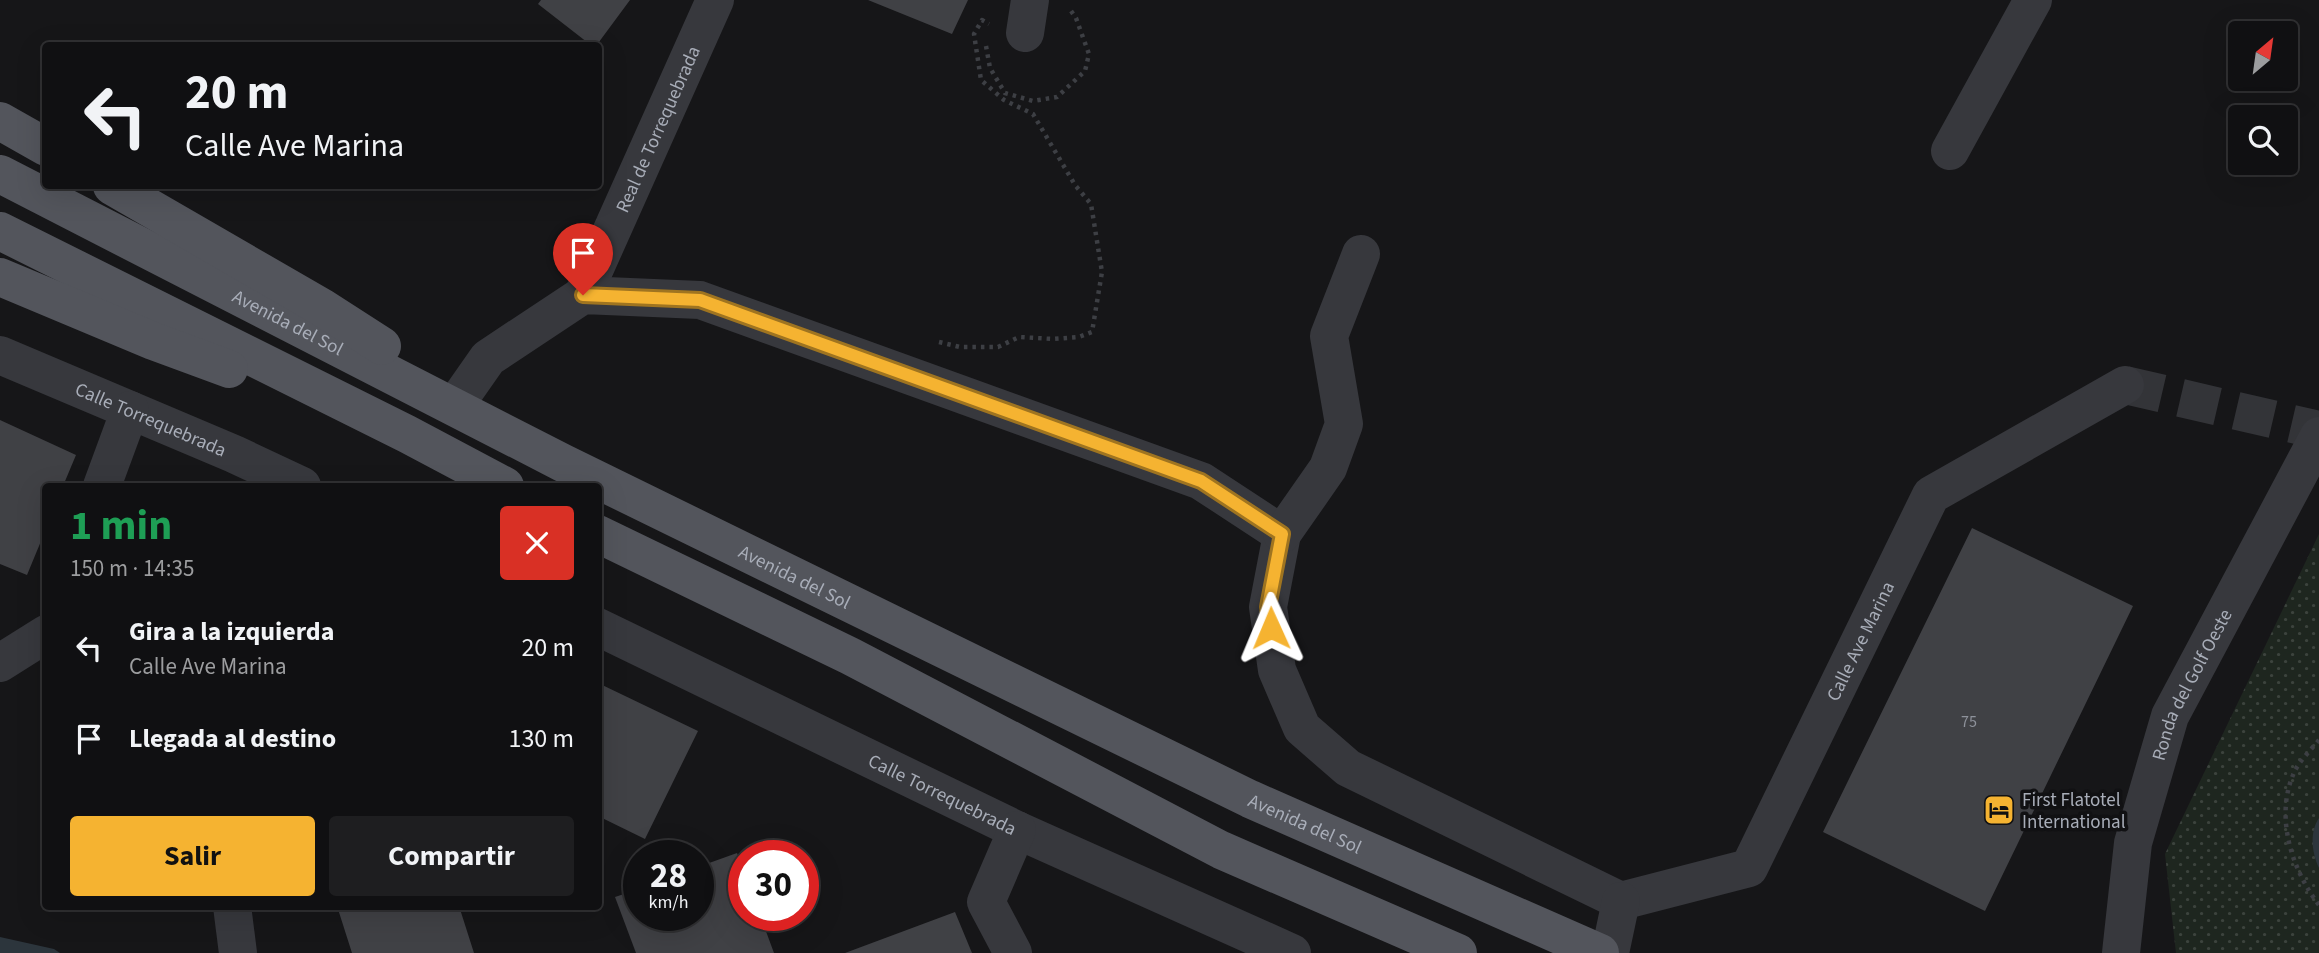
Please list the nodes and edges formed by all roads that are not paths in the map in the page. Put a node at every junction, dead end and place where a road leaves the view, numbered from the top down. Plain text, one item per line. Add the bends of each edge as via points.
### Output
1 (715, 0) edge
2 (2033, 0) edge
3 (0, 121) edge
4 (42, 145) edge
5 (1950, 151) dead end
6 (0, 174) edge
7 (117, 189) edge
8 (0, 231) edge
9 (1361, 254) dead end
10 (0, 277) edge
11 (583, 295) junction
12 (0, 355) edge
13 (2125, 385) tunnel mouth
14 (460, 398) junction
15 (130, 410) junction
16 (407, 434) junction
17 (2319, 436) edge
18 (563, 463) junction
19 (103, 483) edge
20 (295, 483) edge
21 (499, 483) edge
22 (1282, 534) junction
23 (602, 536) edge
24 (602, 629) edge
25 (42, 637) edge
26 (0, 663) edge
27 (1017, 830) junction
28 (1621, 901) junction
29 (233, 910) edge
30 (238, 953) edge
31 (1013, 953) edge
32 (1292, 953) edge
33 (1458, 953) edge
34 (1600, 953) edge
35 (1610, 953) edge
36 (2121, 953) edge

1 - 11 street, Real de Torrequebrada
2 - 5 street
3 - 4 main road
6 - 18 main road, Avenida del Sol
7 - 14 main road via 323,308
8 - 16 main road
9 - 22 street via 1329,336 1344,424 1328,468
10 - 16 main road via 153,341
11 - 14 street via 488,358
11 - 22 street via 700,300 1201,481
12 - 15 street, Calle Torrequebrada
13 - 28 street, Calle Ave Marina via 1931,495 1749,868
14 - 18 main road
15 - 19 street
15 - 20 street, Calle Torrequebrada
16 - 21 main road
17 - 36 street, Ronda del Golf Oeste via 2170,716 2133,843
18 - 34 main road, Avenida del Sol via 1250,799
22 - 28 street via 1268,607 1277,670 1302,728 1348,768
23 - 33 main road via 850,656 1221,850
24 - 27 street, Calle Torrequebrada
25 - 26 street
27 - 31 street via 986,902
27 - 32 street, Calle Torrequebrada
28 - 35 street
29 - 30 street

